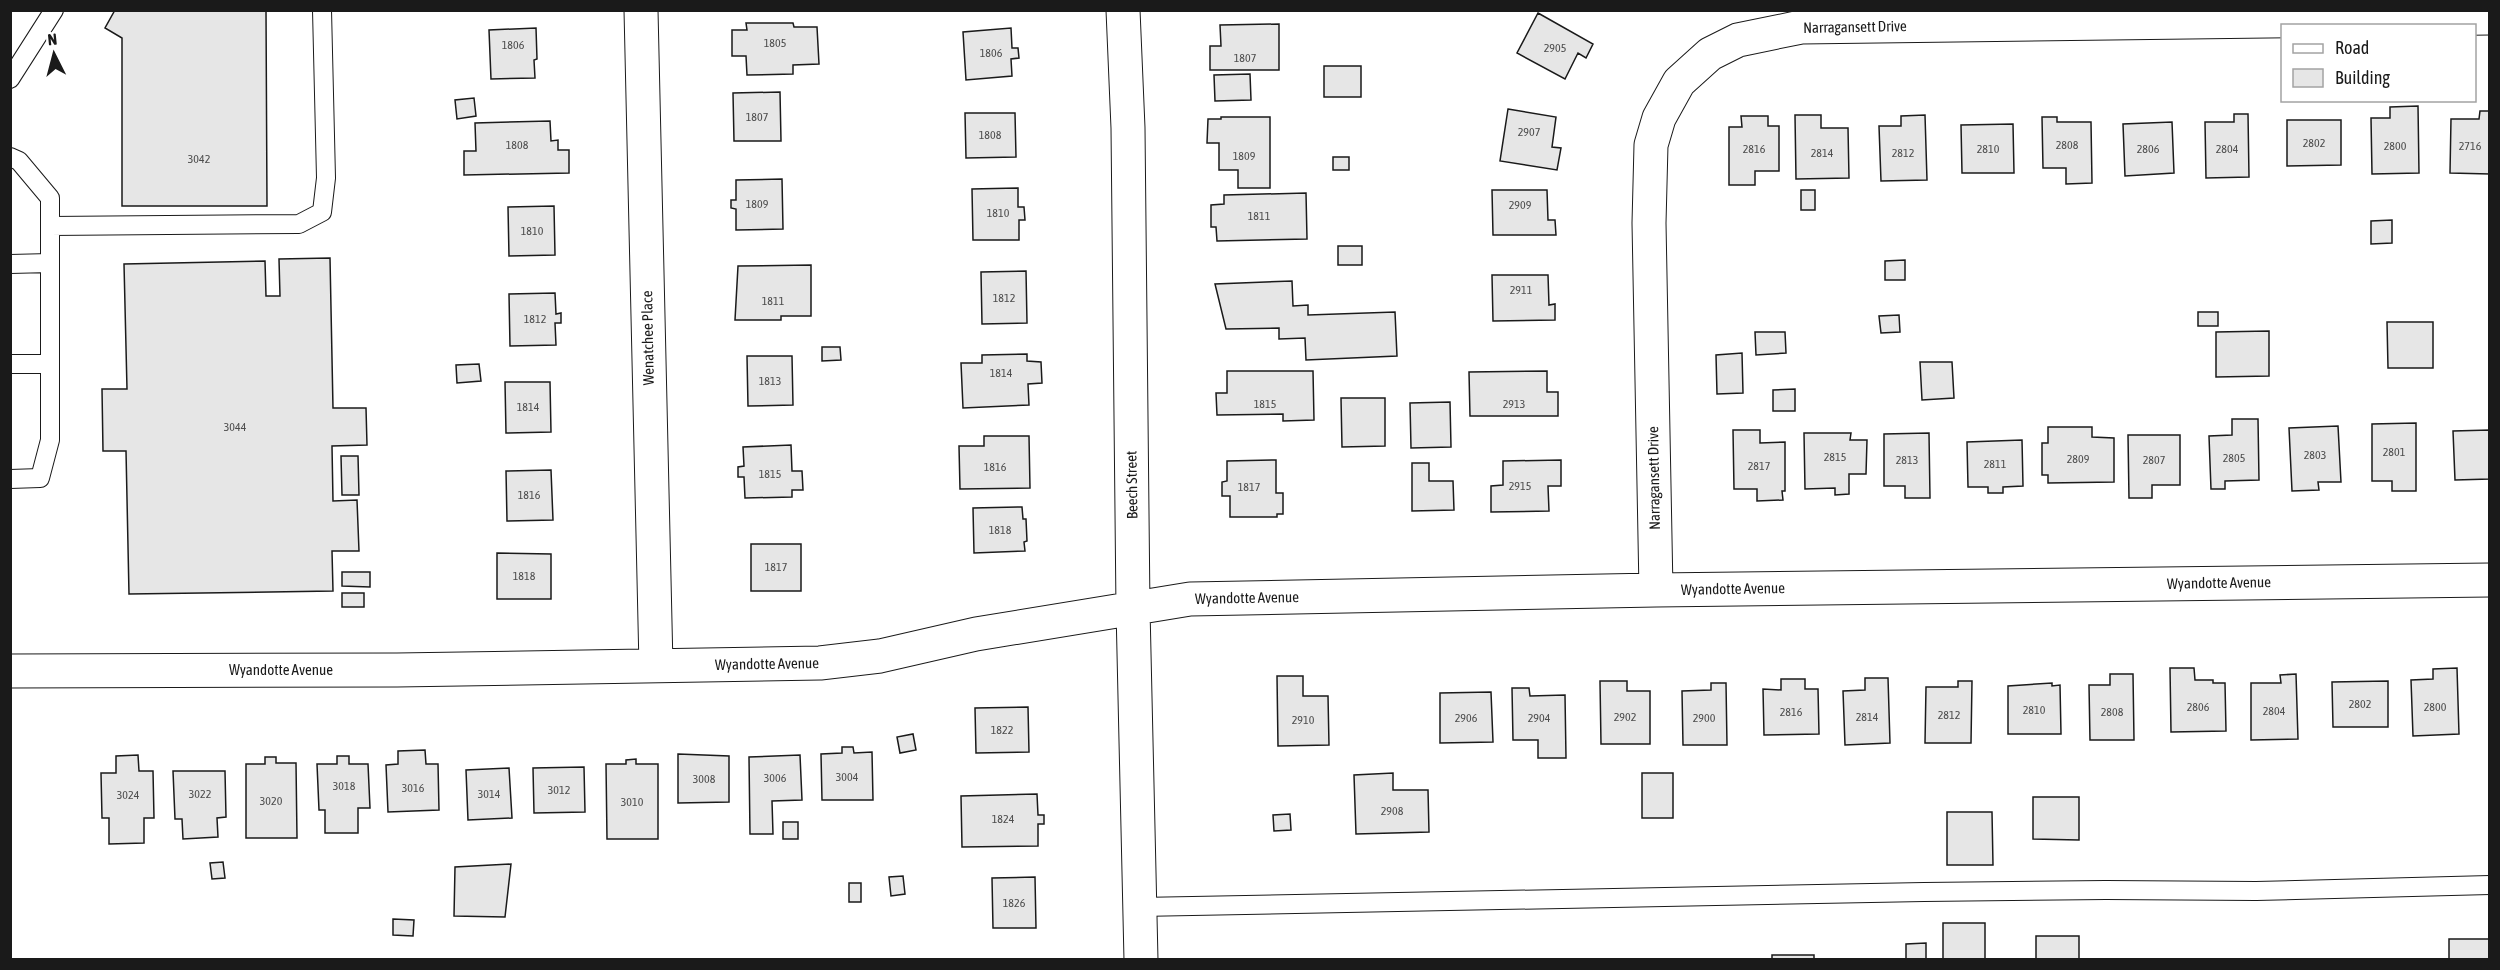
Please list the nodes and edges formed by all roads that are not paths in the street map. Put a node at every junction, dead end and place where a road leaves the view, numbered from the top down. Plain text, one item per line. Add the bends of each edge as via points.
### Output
1 (54, 10) edge
2 (322, 10) edge
3 (641, 10) edge
4 (1123, 10) edge
5 (2490, 18) edge
6 (10, 79) edge
7 (10, 157) edge
8 (50, 226) junction
9 (50, 263) junction
10 (10, 264) edge
11 (10, 364) edge
12 (50, 364) junction
13 (10, 479) edge
14 (2490, 580) edge
15 (1656, 590) junction
16 (1133, 609) junction
17 (656, 666) junction
18 (10, 671) edge
19 (2490, 885) edge
20 (1139, 907) junction
21 (1141, 960) edge

1 - 6 lane
2 - 8 lane via 326,178 322,213 299,224
3 - 17 street, Wenatchee Place
4 - 16 street, Beech Street via 1128,128
5 - 15 street, Narragansett Drive via 1801,27 1738,40 1710,54 1679,82 1659,118 1651,145
7 - 8 lane via 50,198
8 - 9 lane
9 - 10 lane
9 - 12 lane
11 - 12 lane
12 - 13 lane via 50,440 40,478
14 - 15 street, Wyandotte Avenue
15 - 16 street, Wyandotte Avenue via 1190,599
16 - 17 street, Wyandotte Avenue via 987,632 880,656 820,663
16 - 20 street, Beech Street
17 - 18 street, Wyandotte Avenue
19 - 20 lane
20 - 21 street, Beech Street

